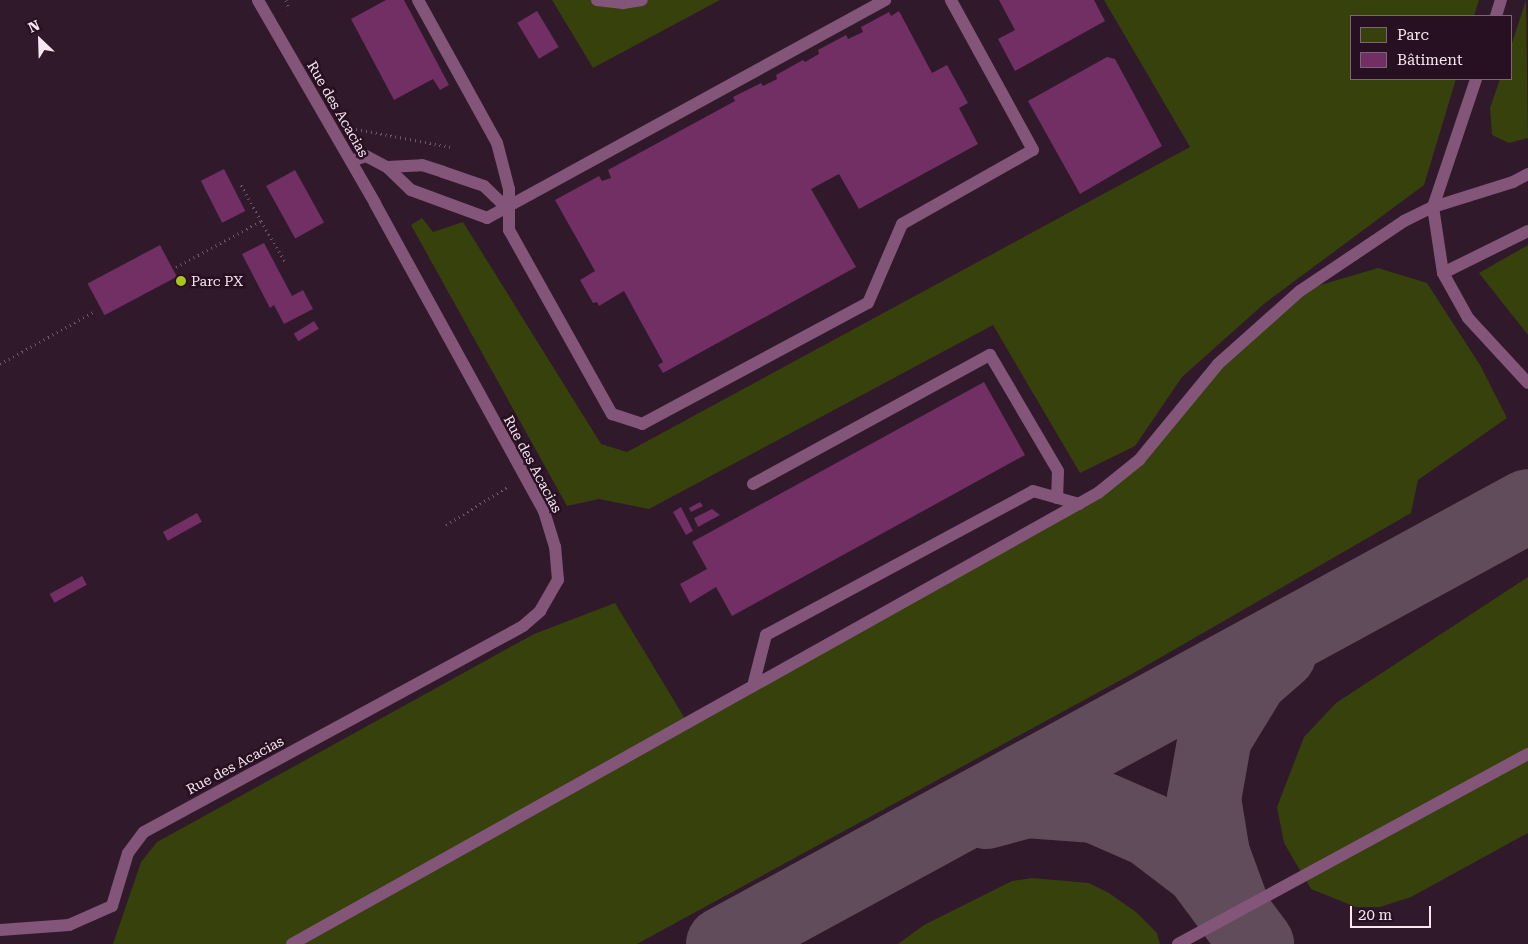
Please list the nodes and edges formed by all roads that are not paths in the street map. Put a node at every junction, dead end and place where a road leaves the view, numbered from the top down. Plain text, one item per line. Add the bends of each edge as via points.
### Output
1 (258, 0) edge
2 (418, 0) edge
3 (597, 0) edge
4 (642, 0) edge
5 (885, 0) edge
6 (951, 0) edge
7 (1501, 0) edge
8 (1496, 15) edge
9 (1476, 80) edge
10 (351, 161) junction
11 (387, 167) junction
12 (1528, 174) edge
13 (1433, 207) junction
14 (507, 208) junction
15 (1528, 231) edge
16 (1443, 273) junction
17 (1528, 383) edge
18 (753, 484) dead end
19 (1057, 498) junction
20 (1079, 504) junction
21 (753, 686) junction
22 (1528, 754) edge
23 (0, 930) edge
24 (292, 944) edge
25 (1178, 944) edge

1 - 10 lane, Rue des Acacias
2 - 14 lane via 497,143 509,189
3 - 4 lane via 623,4
5 - 14 lane
6 - 14 lane via 1033,150 902,224 868,303 642,424 612,414 509,230
7 - 8 lane
9 - 13 lane
10 - 11 lane via 366,156
10 - 23 lane, Rue des Acacias via 544,512 555,547 558,580 540,611 523,626 144,832 128,853 112,906 68,925
11 - 14 lane via 422,165 484,186
11 - 14 lane via 411,190 475,216 487,218
12 - 13 lane via 1513,182
13 - 16 lane
13 - 20 lane via 1404,221 1300,291 1218,364 1139,460
15 - 16 lane
16 - 17 lane via 1468,318
18 - 19 lane via 990,355 1058,471
19 - 20 lane
19 - 21 lane via 1033,491 766,636
20 - 21 lane
21 - 24 lane
22 - 25 lane

